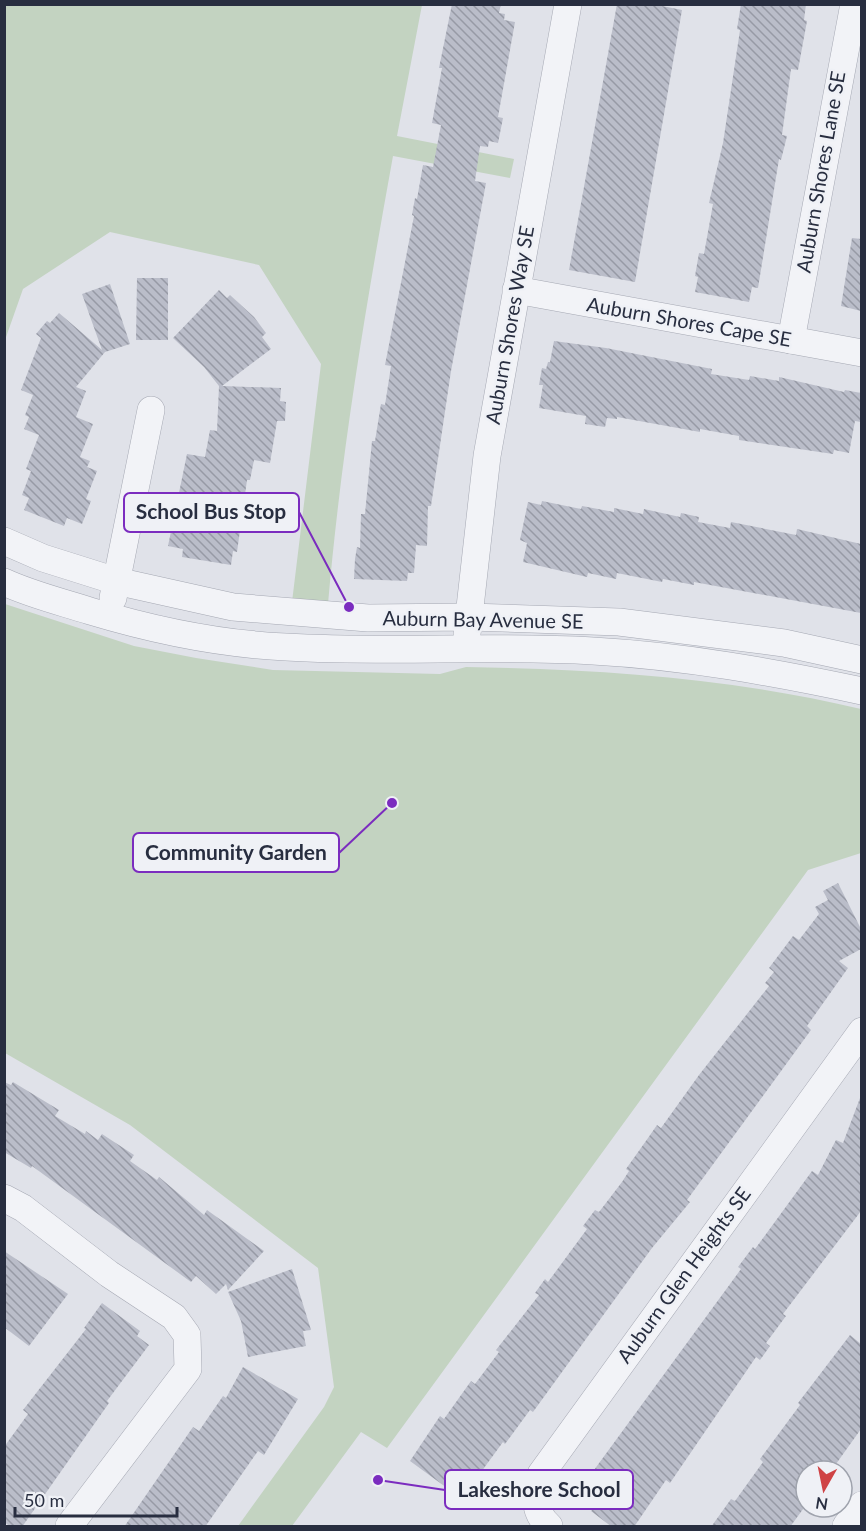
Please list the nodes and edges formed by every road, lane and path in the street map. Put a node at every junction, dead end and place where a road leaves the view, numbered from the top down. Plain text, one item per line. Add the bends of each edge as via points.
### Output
1 (568, 4) edge
2 (854, 4) edge
3 (516, 290) junction
4 (791, 340) junction
5 (861, 353) edge
6 (151, 410) dead end
7 (4, 541) edge
8 (116, 581) junction
9 (4, 582) edge
10 (110, 617) junction
11 (469, 617) junction
12 (466, 648) junction
13 (861, 660) edge
14 (861, 691) edge
15 (861, 1031) edge
16 (4, 1198) edge
17 (861, 1505) edge
18 (69, 1527) edge
19 (549, 1527) edge
20 (846, 1527) edge

1 - 3 street, Auburn Shores Way SE
2 - 4 street, Auburn Shores Lane SE
3 - 4 street, Auburn Shores Cape SE
3 - 11 street, Auburn Shores Way SE via 487,456
4 - 5 street, Auburn Shores Cape SE
6 - 8 street
7 - 8 street, Auburn Bay Avenue SE
8 - 10 street
8 - 11 street, Auburn Bay Avenue SE via 188,599 278,612 368,618
9 - 10 street, Auburn Bay Avenue SE
10 - 12 street, Auburn Bay Avenue SE via 192,636 283,647
11 - 12 street, Auburn Shores Way SE
11 - 13 street, Auburn Bay Avenue SE via 619,622 784,643
12 - 14 street, Auburn Bay Avenue SE via 593,651 716,663
15 - 19 street, Auburn Glen Heights SE via 541,1474 536,1504
16 - 18 street via 174,1317 187,1335 188,1369
17 - 20 street

